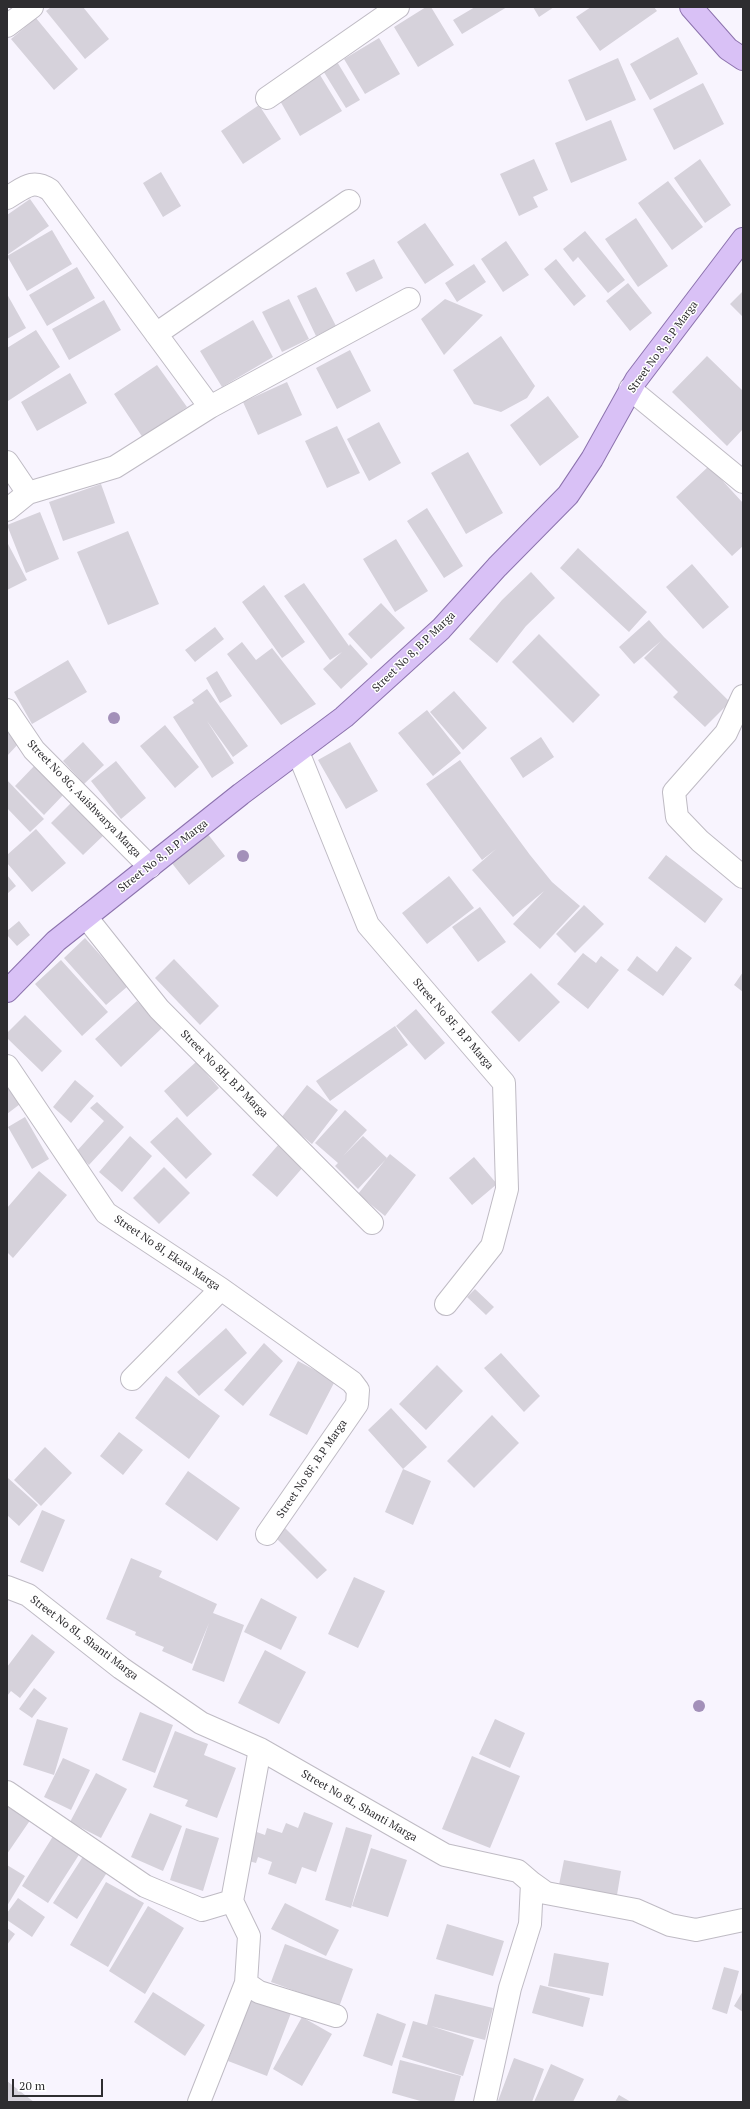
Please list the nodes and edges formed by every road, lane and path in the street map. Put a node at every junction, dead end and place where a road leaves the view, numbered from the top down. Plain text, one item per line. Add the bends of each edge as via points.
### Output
1 (32, 7) edge
2 (398, 7) edge
3 (691, 7) edge
4 (7, 26) edge
5 (736, 54) edge
6 (743, 75) edge
7 (267, 98) dead end
8 (7, 198) edge
9 (349, 201) dead end
10 (743, 239) edge
11 (409, 299) dead end
12 (156, 334) junction
13 (630, 389) junction
14 (210, 406) junction
15 (7, 462) edge
16 (743, 482) edge
17 (28, 493) junction
18 (7, 510) edge
19 (743, 696) edge
20 (7, 710) edge
21 (298, 752) junction
22 (150, 867) junction
23 (743, 877) edge
24 (86, 917) junction
25 (7, 991) edge
26 (7, 1066) edge
27 (372, 1222) dead end
28 (221, 1289) junction
29 (446, 1304) dead end
30 (132, 1379) dead end
31 (356, 1404) joint
32 (267, 1534) dead end
33 (7, 1587) edge
34 (260, 1749) junction
35 (7, 1792) edge
36 (532, 1883) junction
37 (232, 1901) junction
38 (743, 1920) edge
39 (246, 1983) junction
40 (336, 2016) dead end
41 (199, 2102) edge
42 (485, 2102) edge

1 - 4 street
2 - 7 street
3 - 5 main road
5 - 6 main road
8 - 12 street via 31,184 41,184 50,190
9 - 12 street
10 - 13 main road, Street No 8, B.P Marga
11 - 14 street
12 - 14 street
13 - 16 street
13 - 21 main road, Street No 8, B.P Marga via 592,460 568,495 497,567 441,629 344,717
14 - 17 street via 115,468
15 - 17 street
17 - 18 street
19 - 23 street via 726,734 674,792 677,817 700,841
20 - 22 street, Street No 8G, Aaishwarya Marga via 34,750
21 - 22 main road, Street No 8, B.P Marga
21 - 29 street, Street No 8F, B.P Marga via 368,925 504,1083 507,1189 492,1246
22 - 24 main road, Street No 8, B.P Marga
24 - 25 main road, Street No 8, B.P Marga via 56,941
24 - 27 street, Street No 8H, B.P Marga via 159,1009
26 - 28 street, Street No 8I, Ekata Marga via 106,1213
28 - 30 street
28 - 31 street, Street No 8I, Ekata Marga via 352,1382 358,1390
31 - 32 street, Street No 8F, B.P Marga
33 - 34 street, Street No 8L, Shanti Marga via 28,1595 121,1668 201,1723
34 - 36 street, Street No 8L, Shanti Marga via 445,1855 518,1871
34 - 37 street
35 - 37 street via 145,1886 202,1910
36 - 38 street, Street No 8L, Shanti Marga via 546,1893 636,1910 670,1925 696,1930
36 - 42 street via 530,1924 510,1988
37 - 39 street via 249,1936
39 - 40 street via 259,1992
39 - 41 street

